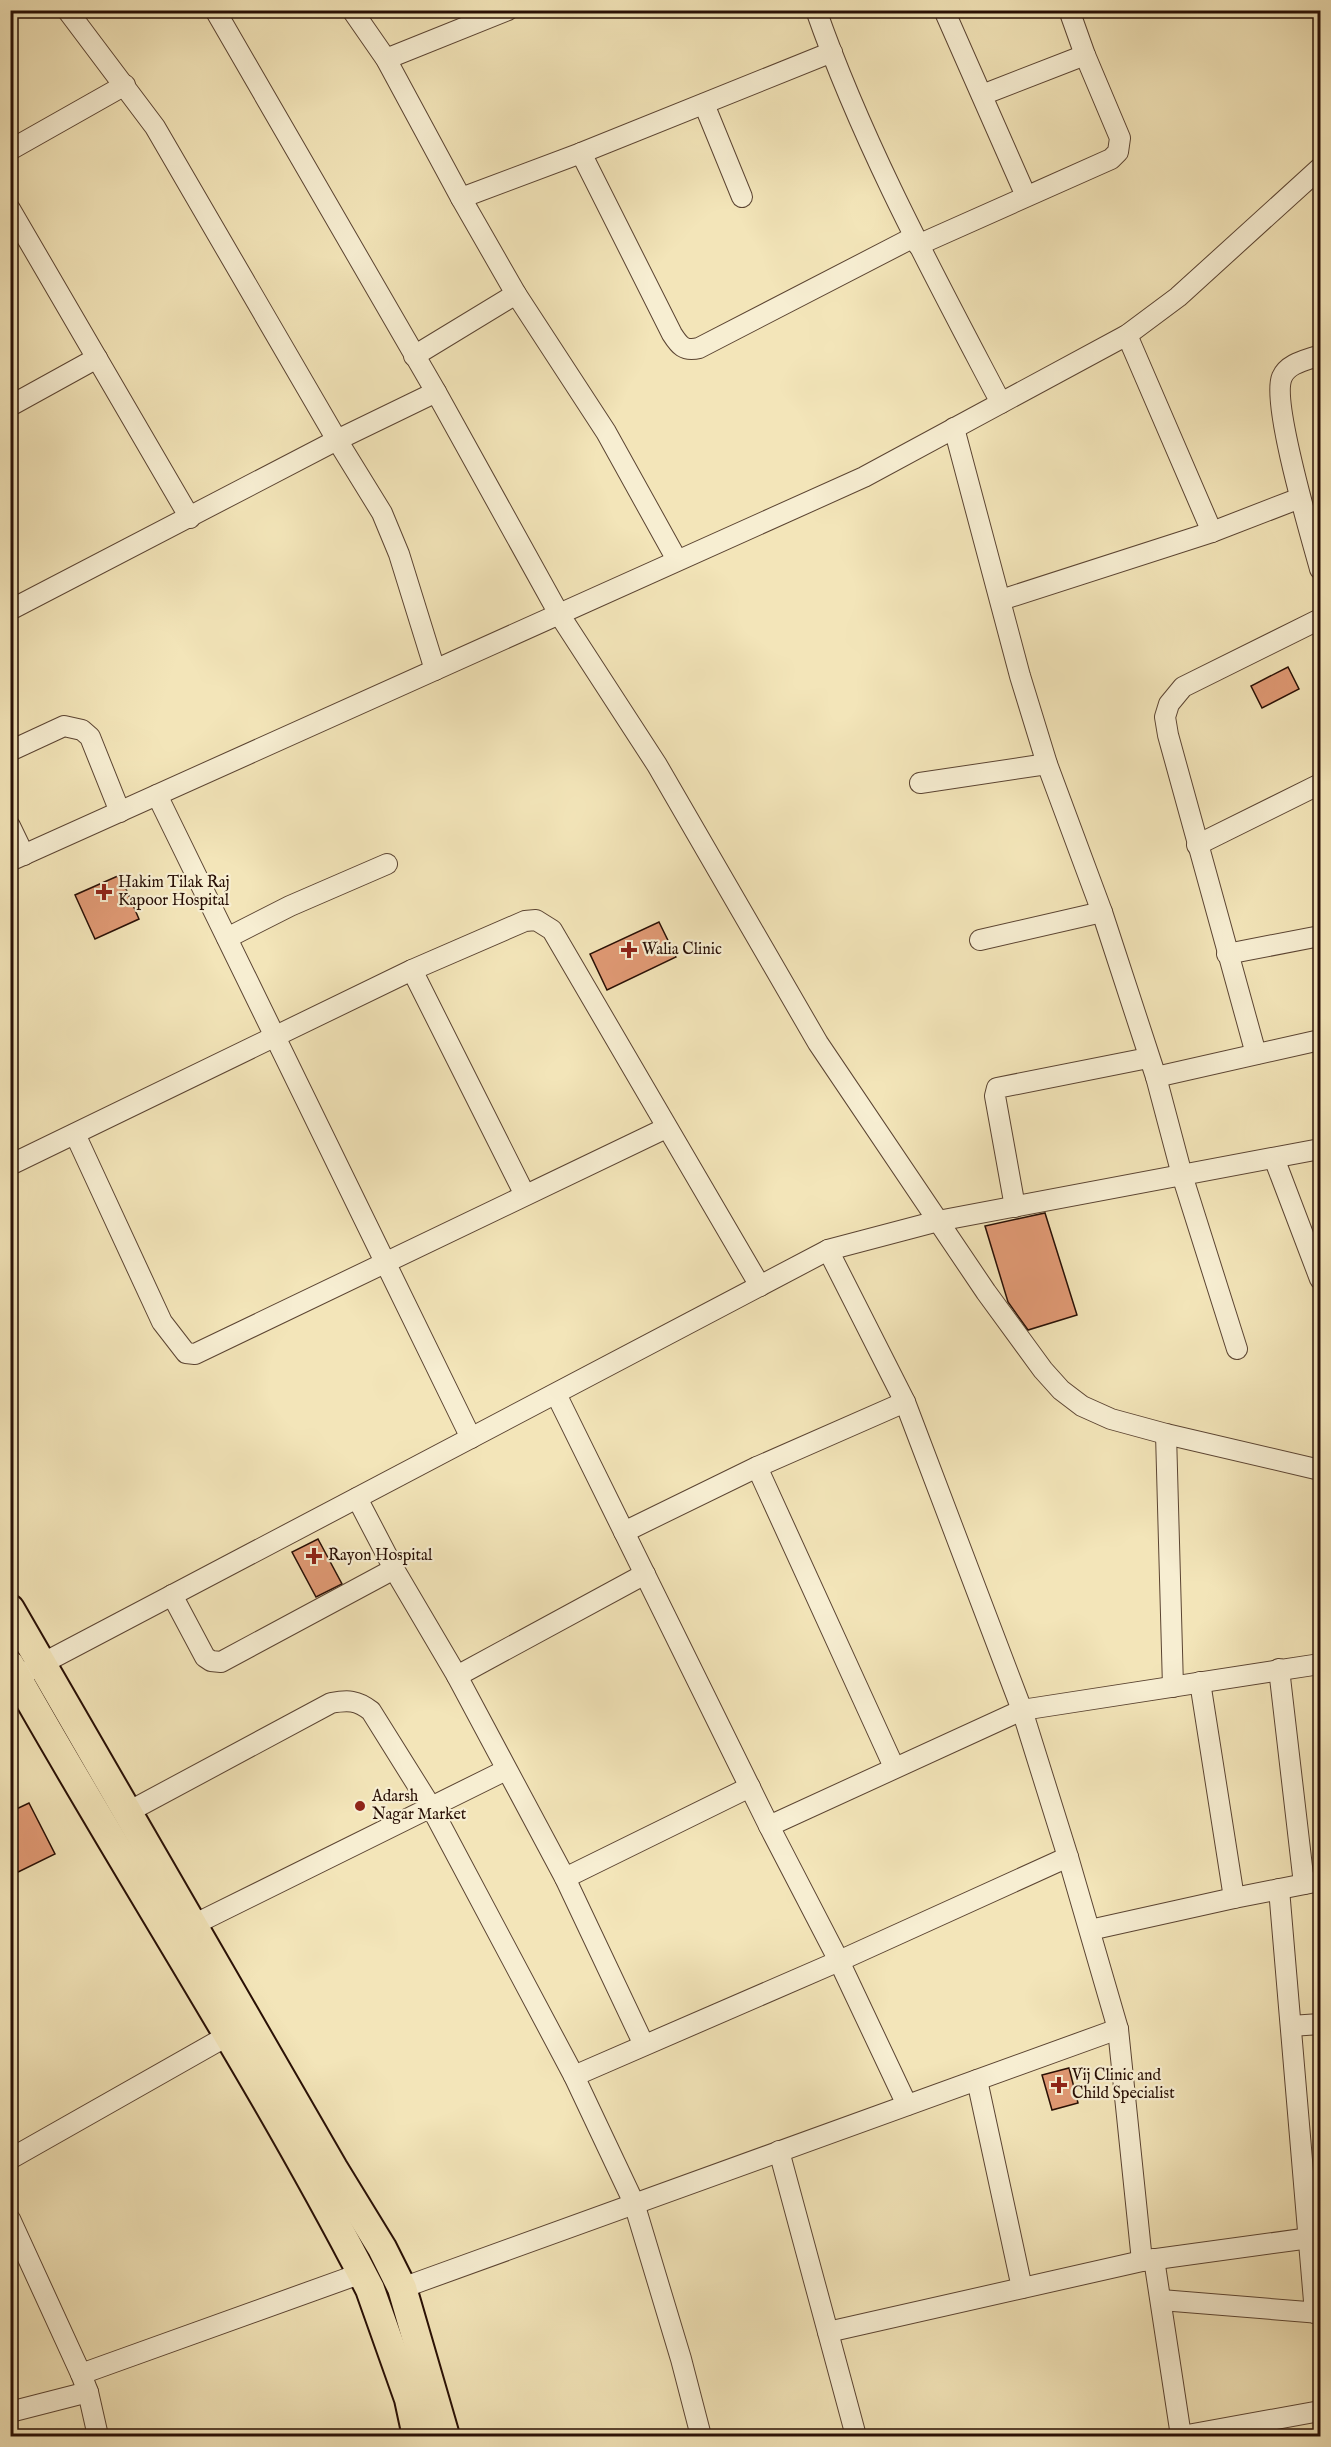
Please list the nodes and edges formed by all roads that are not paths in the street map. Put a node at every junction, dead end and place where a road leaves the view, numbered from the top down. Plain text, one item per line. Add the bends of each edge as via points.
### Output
1 (67, 10) edge
2 (215, 10) edge
3 (352, 10) edge
4 (508, 10) edge
5 (944, 10) edge
6 (1069, 10) edge
7 (820, 12) edge
8 (461, 19) edge
9 (832, 52) junction
10 (1085, 56) junction
11 (386, 59) junction
12 (125, 85) junction
13 (982, 95) junction
14 (704, 104) junction
15 (10, 150) edge
16 (581, 153) junction
17 (1320, 168) edge
18 (1026, 196) junction
19 (742, 197) dead end
20 (461, 198) junction
21 (10, 209) edge
22 (916, 241) junction
23 (516, 294) junction
24 (1127, 335) junction
25 (1320, 355) edge
26 (414, 356) junction
27 (97, 358) junction
28 (436, 392) junction
29 (1001, 403) junction
30 (10, 406) edge
31 (954, 428) junction
32 (337, 440) junction
33 (1300, 498) junction
34 (190, 518) junction
35 (1212, 532) junction
36 (677, 560) junction
37 (1320, 569) edge
38 (1001, 600) junction
39 (10, 610) edge
40 (558, 614) junction
41 (1320, 619) edge
42 (435, 670) junction
43 (10, 751) edge
44 (1047, 764) junction
45 (920, 783) dead end
46 (1320, 784) edge
47 (157, 795) junction
48 (120, 812) junction
49 (10, 826) edge
50 (1197, 845) junction
51 (17, 858) edge
52 (387, 864) dead end
53 (1102, 912) junction
54 (1320, 936) edge
55 (227, 938) junction
56 (980, 940) dead end
57 (1227, 954) junction
58 (412, 970) junction
59 (275, 1037) junction
60 (1320, 1040) edge
61 (1256, 1054) junction
62 (1152, 1068) junction
63 (666, 1128) junction
64 (75, 1134) junction
65 (1320, 1149) edge
66 (1274, 1158) junction
67 (10, 1165) edge
68 (1182, 1175) junction
69 (525, 1195) junction
70 (1015, 1207) junction
71 (938, 1221) junction
72 (828, 1250) junction
73 (386, 1264) junction
74 (1320, 1280) edge
75 (760, 1286) junction
76 (1237, 1349) dead end
77 (556, 1394) junction
78 (906, 1402) junction
79 (1166, 1434) junction
80 (471, 1438) junction
81 (758, 1467) junction
82 (1320, 1470) edge
83 (357, 1498) junction
84 (624, 1532) junction
85 (394, 1569) junction
86 (645, 1574) junction
87 (172, 1595) junction
88 (10, 1609) edge
89 (42, 1664) junction
90 (1320, 1664) edge
91 (1279, 1670) junction
92 (13, 1674) edge
93 (458, 1676) junction
94 (1200, 1682) junction
95 (1173, 1687) junction
96 (1022, 1710) junction
97 (894, 1767) junction
98 (506, 1770) junction
99 (750, 1787) junction
100 (431, 1807) junction
101 (128, 1812) junction
102 (769, 1826) junction
103 (1068, 1857) junction
104 (565, 1878) junction
105 (1312, 1883) edge
106 (1279, 1889) junction
107 (1234, 1898) junction
108 (193, 1925) junction
109 (1090, 1930) junction
110 (839, 1960) junction
111 (1320, 2024) edge
112 (1291, 2026) junction
113 (1118, 2029) junction
114 (227, 2036) junction
115 (644, 2045) junction
116 (574, 2076) junction
117 (977, 2080) junction
118 (907, 2105) junction
119 (779, 2151) junction
120 (10, 2159) edge
121 (634, 2203) junction
122 (10, 2219) edge
123 (1310, 2238) junction
124 (1148, 2260) junction
125 (362, 2273) junction
126 (402, 2288) junction
127 (1022, 2288) junction
128 (1161, 2300) junction
129 (1318, 2313) edge
130 (828, 2332) junction
131 (85, 2383) junction
132 (1320, 2411) edge
133 (10, 2412) edge
134 (98, 2436) edge
135 (417, 2436) edge
136 (445, 2436) edge
137 (700, 2436) edge
138 (856, 2436) edge
139 (1182, 2436) edge

1 - 12 street
2 - 26 street
3 - 11 street
4 - 8 street
5 - 13 street
6 - 10 street
7 - 9 street
8 - 11 street
9 - 14 street
9 - 22 street
10 - 13 street
10 - 18 street via 1120,138 1118,152 1111,159
11 - 20 street
12 - 15 street
12 - 32 street via 155,127
13 - 18 street
14 - 16 street
14 - 19 street
16 - 20 street
16 - 22 street via 672,334 687,350 699,348
17 - 24 street via 1178,297
18 - 22 street
20 - 23 street
21 - 27 street
22 - 29 street
23 - 26 street
23 - 36 street via 606,432
24 - 29 street
24 - 35 street
25 - 33 street via 1290,366 1279,385
26 - 28 street
27 - 30 street
27 - 34 street
28 - 32 street
28 - 40 street
29 - 31 street
31 - 36 street via 864,477
31 - 38 street
32 - 34 street
32 - 42 street via 382,513
33 - 35 street
33 - 37 street
34 - 39 street
35 - 38 street
36 - 40 street
38 - 44 street
40 - 42 street
40 - 71 street via 657,765 818,1044
41 - 50 street via 1183,687 1169,705 1165,717 1168,735
42 - 47 street
43 - 48 street via 64,726 82,730 90,737
44 - 45 street
44 - 53 street
46 - 50 street
47 - 48 street
47 - 55 street
48 - 51 street
49 - 51 street
50 - 57 street
52 - 55 street
53 - 56 street
53 - 62 street
54 - 57 street
55 - 59 street
57 - 61 street
58 - 59 street
58 - 63 street via 525,921 545,923
58 - 69 street
59 - 64 street
59 - 73 street
60 - 61 street
61 - 62 street
62 - 68 street
62 - 70 street via 997,1088 995,1096
63 - 69 street
63 - 75 street
64 - 67 street
64 - 73 street via 162,1322 186,1353 206,1350
65 - 66 street
66 - 68 street
66 - 74 street
68 - 70 street
68 - 76 street
69 - 73 street
70 - 71 street
71 - 72 street
71 - 79 street via 1042,1370 1061,1390 1082,1406 1111,1419
72 - 75 street
72 - 78 street
73 - 80 street
75 - 77 street
77 - 80 street
77 - 84 street
78 - 81 street
78 - 96 street
79 - 82 street
79 - 95 street
80 - 83 street
81 - 84 street
81 - 97 street
83 - 85 street
83 - 87 street
84 - 86 street
85 - 87 street via 221,1662 205,1657
85 - 93 street
86 - 93 street
86 - 99 street
87 - 89 street
88 - 89 highway
89 - 92 street
89 - 101 highway
90 - 91 street
91 - 94 street
91 - 105 street
92 - 114 highway
93 - 98 street
94 - 95 street
94 - 107 street
95 - 96 street
96 - 97 street
96 - 103 street
97 - 102 street
98 - 100 street
98 - 104 street
99 - 102 street
99 - 104 street
100 - 101 street via 371,1711 360,1702 347,1700 331,1702
100 - 108 street
100 - 116 street
101 - 108 highway
102 - 110 street
103 - 109 street
103 - 110 street
104 - 115 street
105 - 106 street
106 - 107 street
106 - 112 street
107 - 109 street
108 - 126 highway
109 - 113 street
110 - 115 street
110 - 118 street
111 - 112 street
112 - 123 street
113 - 117 street
113 - 124 street
114 - 120 street
114 - 125 highway
115 - 116 street
116 - 121 street
117 - 118 street
117 - 127 street
118 - 119 street
119 - 121 street
119 - 130 street
121 - 126 street
121 - 137 street
122 - 131 street
123 - 124 street
123 - 129 street
124 - 127 street
124 - 128 street
125 - 131 street
125 - 135 highway via 409,2399
126 - 136 highway
127 - 130 street
128 - 129 street
128 - 139 street
130 - 138 street
131 - 133 street
131 - 134 street
132 - 139 street

